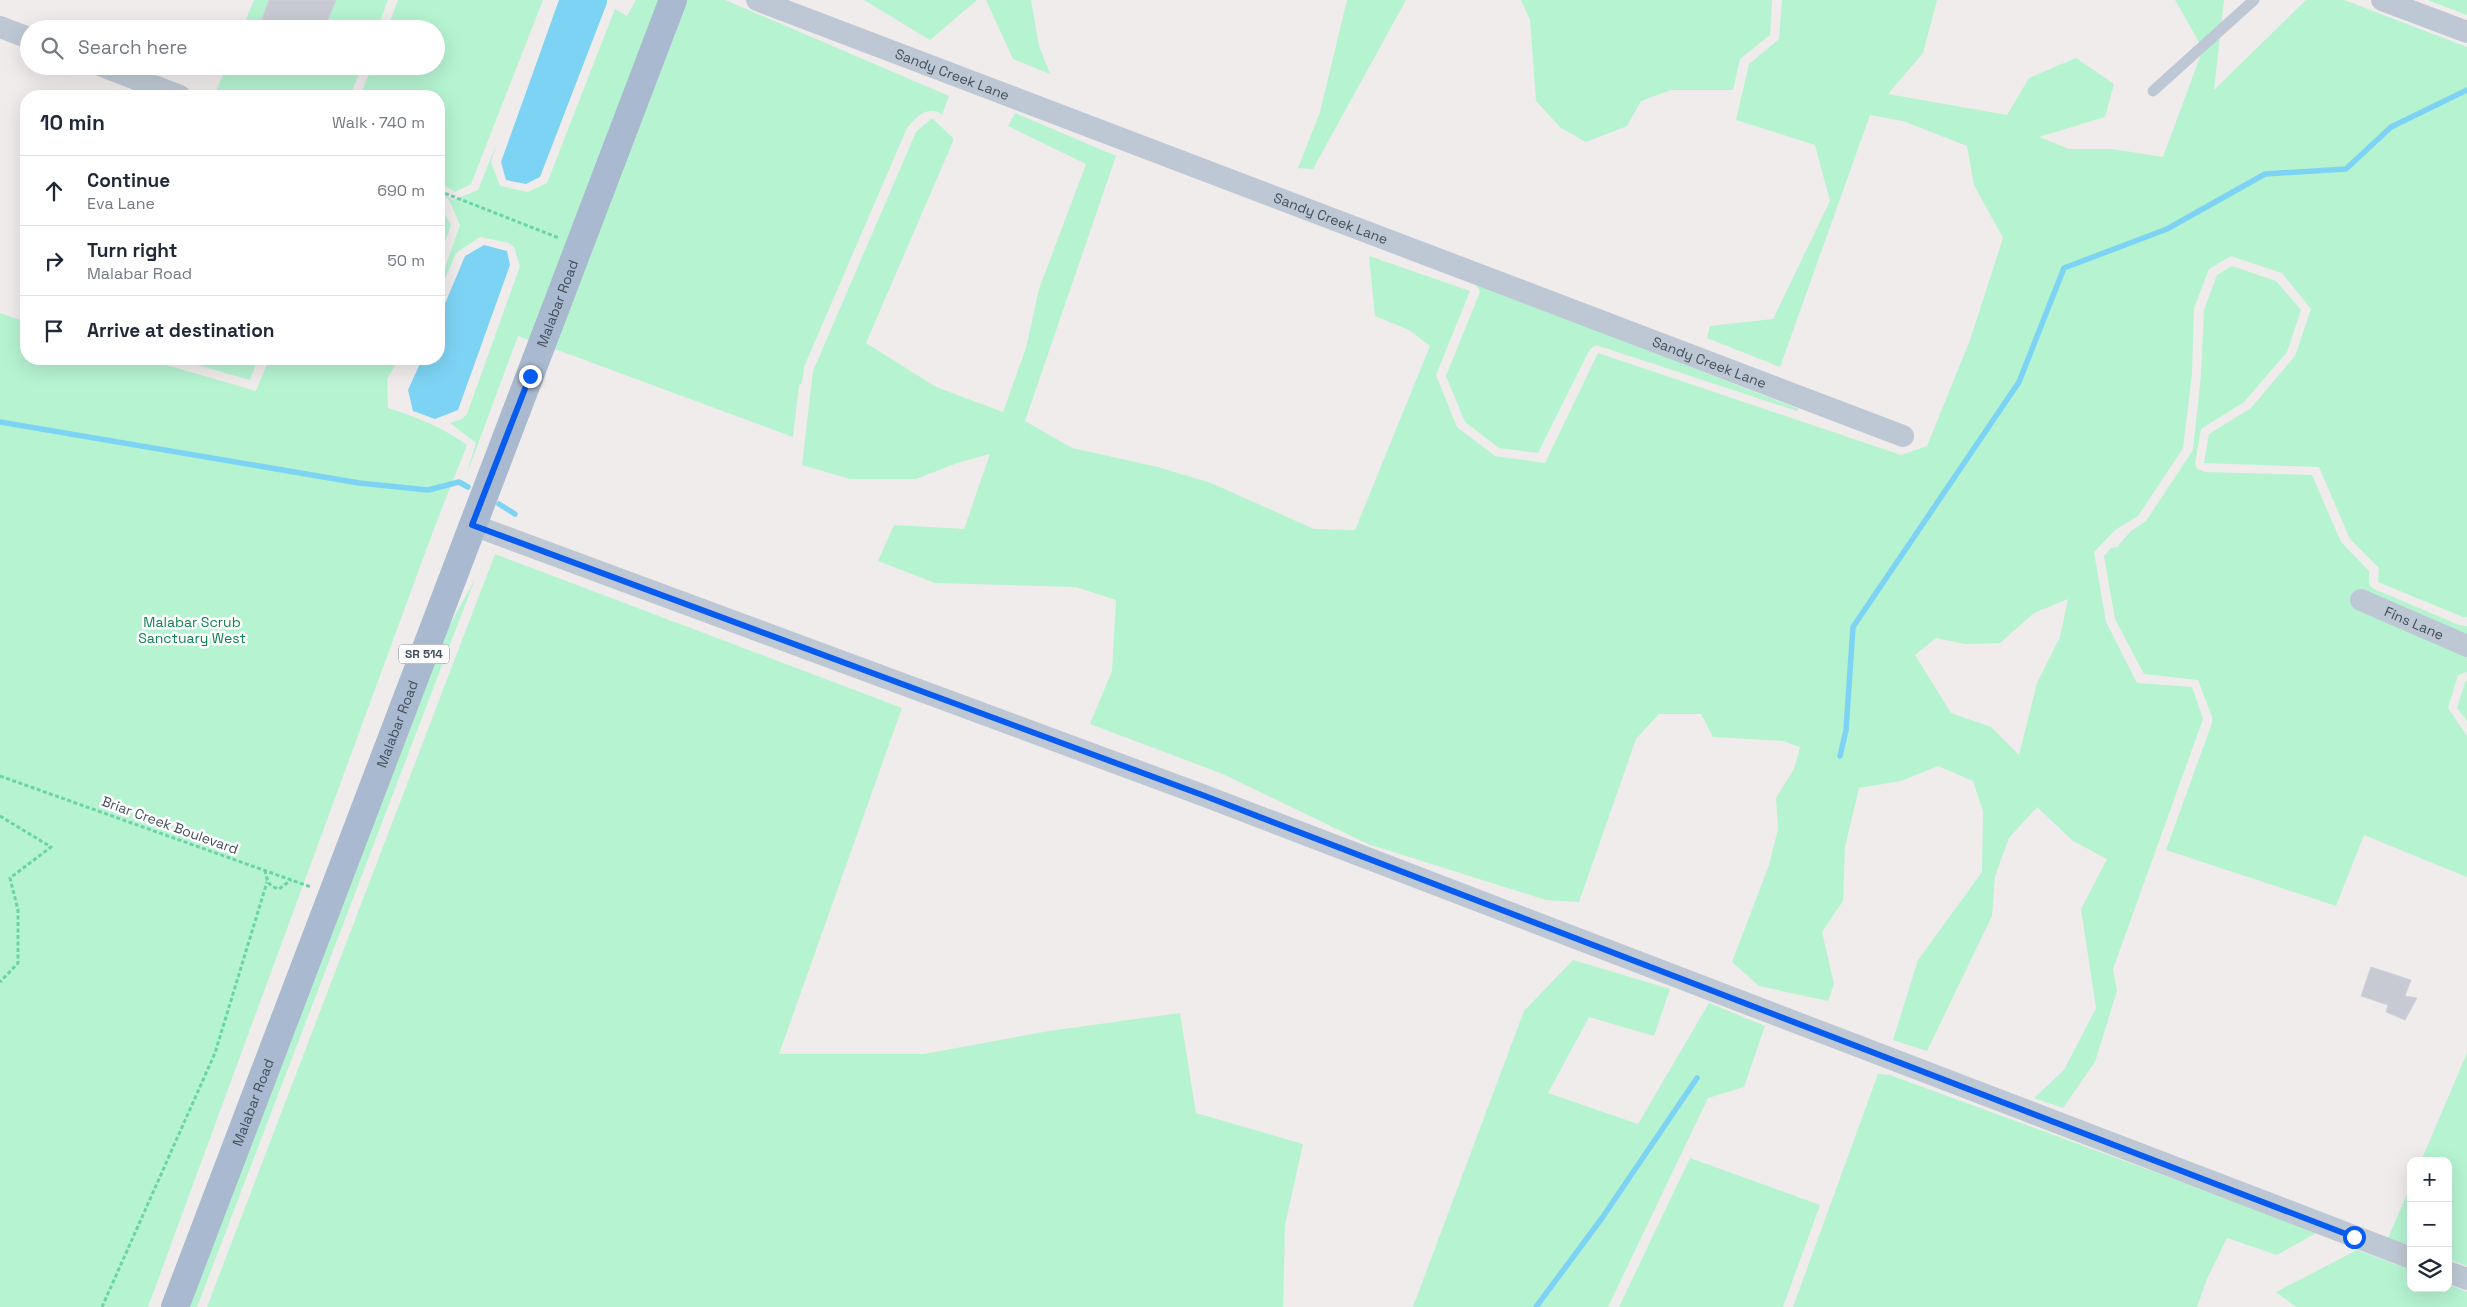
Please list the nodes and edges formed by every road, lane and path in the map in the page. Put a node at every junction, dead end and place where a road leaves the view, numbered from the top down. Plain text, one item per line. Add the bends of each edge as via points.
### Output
1 (673, 0) edge
2 (757, 0) edge
3 (2254, 0) edge
4 (2382, 0) edge
5 (0, 27) edge
6 (2467, 32) edge
7 (20, 35) edge
8 (125, 75) edge
9 (164, 90) edge
10 (2153, 91) dead end
11 (445, 193) edge
12 (579, 246) junction
13 (1903, 436) dead end
14 (472, 525) junction
15 (2361, 600) dead end
16 (2467, 646) edge
17 (0, 776) edge
18 (0, 816) edge
19 (265, 870) junction
20 (291, 880) junction
21 (267, 882) junction
22 (333, 895) junction
23 (0, 982) edge
24 (2407, 1256) edge
25 (2452, 1273) edge
26 (2467, 1279) edge
27 (102, 1307) edge
28 (175, 1307) edge

1 - 12 main road, Malabar Road / SR 514
2 - 13 street, Sandy Creek Lane
3 - 10 lane
4 - 6 street
5 - 7 street
8 - 9 street
11 - 12 path
12 - 14 main road, Malabar Road / SR 514
14 - 22 main road, Malabar Road / SR 514
14 - 24 street via 1205,796
15 - 16 street, Fins Lane
17 - 19 path, Briar Creek Boulevard
18 - 23 path via 50,847 10,878 18,910 18,963
19 - 20 path, Briar Creek Boulevard
19 - 21 path
20 - 21 path via 279,889
20 - 22 path, Briar Creek Boulevard
21 - 27 path via 215,1053
22 - 28 main road, Malabar Road / SR 514
25 - 26 street

